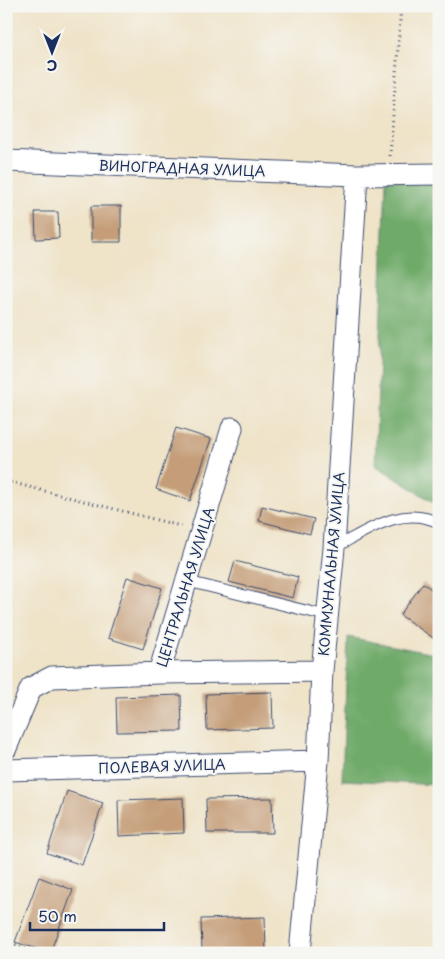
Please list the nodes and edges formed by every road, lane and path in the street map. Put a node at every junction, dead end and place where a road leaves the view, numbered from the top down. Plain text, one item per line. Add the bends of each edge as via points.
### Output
1 (401, 6) edge
2 (6, 161) edge
3 (357, 174) junction
4 (388, 174) junction
5 (439, 174) edge
6 (232, 428) dead end
7 (6, 481) edge
8 (439, 522) edge
9 (201, 532) junction
10 (334, 548) junction
11 (186, 581) junction
12 (328, 616) junction
13 (322, 671) junction
14 (159, 673) junction
15 (6, 748) edge
16 (318, 762) junction
17 (6, 770) edge
18 (6, 941) edge
19 (38, 953) edge
20 (300, 953) edge

1 - 4 path
2 - 3 street, ВИНОГРАДНАЯ УЛИЦА
3 - 4 street, ВИНОГРАДНАЯ УЛИЦА
3 - 10 street, КОММУНАЛЬНАЯ УЛИЦА
4 - 5 street, ВИНОГРАДНАЯ УЛИЦА
6 - 9 street, ЦЕНТРАЛЬНАЯ УЛИЦА
7 - 9 path
8 - 10 lane via 413,515 400,517
9 - 11 street, ЦЕНТРАЛЬНАЯ УЛИЦА
10 - 12 street, КОММУНАЛЬНАЯ УЛИЦА
11 - 12 lane
11 - 14 street, ЦЕНТРАЛЬНАЯ УЛИЦА
12 - 13 street, КОММУНАЛЬНАЯ УЛИЦА
13 - 14 street
13 - 16 street, КОММУНАЛЬНАЯ УЛИЦА
14 - 15 street, ЦЕНТРАЛЬНАЯ УЛИЦА via 52,677 30,688
16 - 17 street, ПОЛЕВАЯ УЛИЦА
16 - 20 street, КОММУНАЛЬНАЯ УЛИЦА
18 - 19 path

